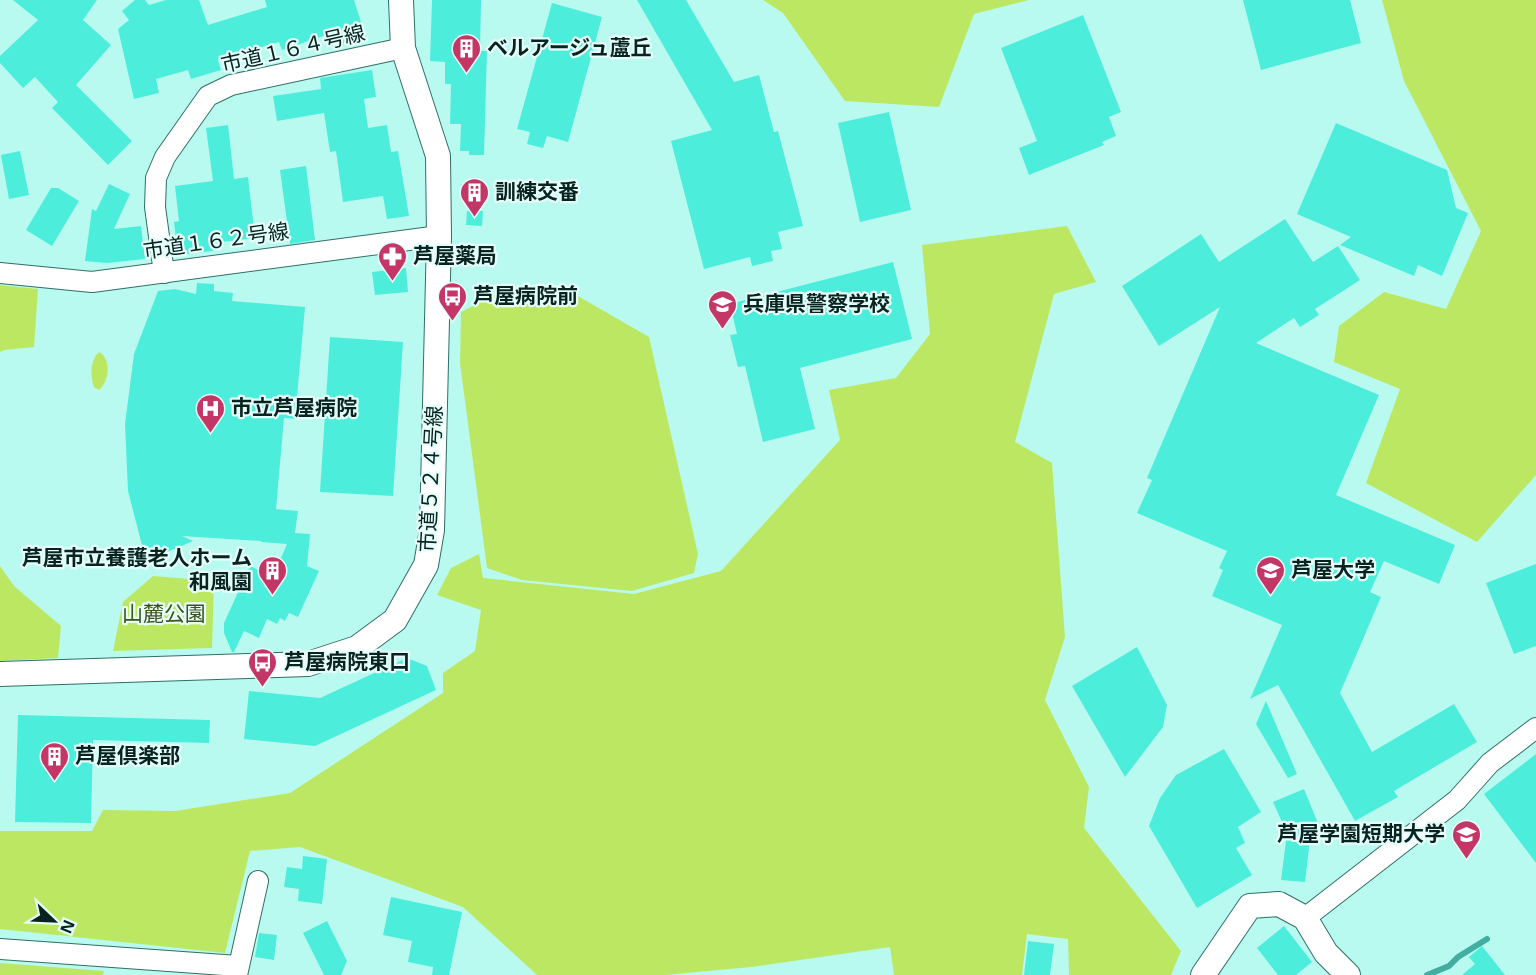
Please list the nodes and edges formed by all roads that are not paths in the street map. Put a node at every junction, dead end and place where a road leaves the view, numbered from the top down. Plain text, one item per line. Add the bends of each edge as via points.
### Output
1 (401, 0) edge
2 (403, 48) junction
3 (438, 236) junction
4 (0, 273) edge
5 (164, 273) junction
6 (0, 674) edge
7 (1536, 728) edge
8 (258, 881) dead end
9 (1305, 918) junction
10 (0, 949) edge
11 (238, 970) edge
12 (1203, 975) edge
13 (1348, 975) edge

1 - 2 street, 市道５２４号線
2 - 3 street, 市道５２４号線 via 438,156
2 - 5 street, 市道１６４号線 via 231,85 208,96 165,157 156,178 155,207
3 - 5 street, 市道１６２号線
3 - 6 street, 市道５２４号線 via 432,530 426,565 395,620 357,648 308,664
4 - 5 street, 市道１６２号線 via 92,282
7 - 9 street via 1490,763 1458,800
8 - 11 street
9 - 12 street via 1279,904 1250,906
9 - 13 street via 1326,953
10 - 11 street

